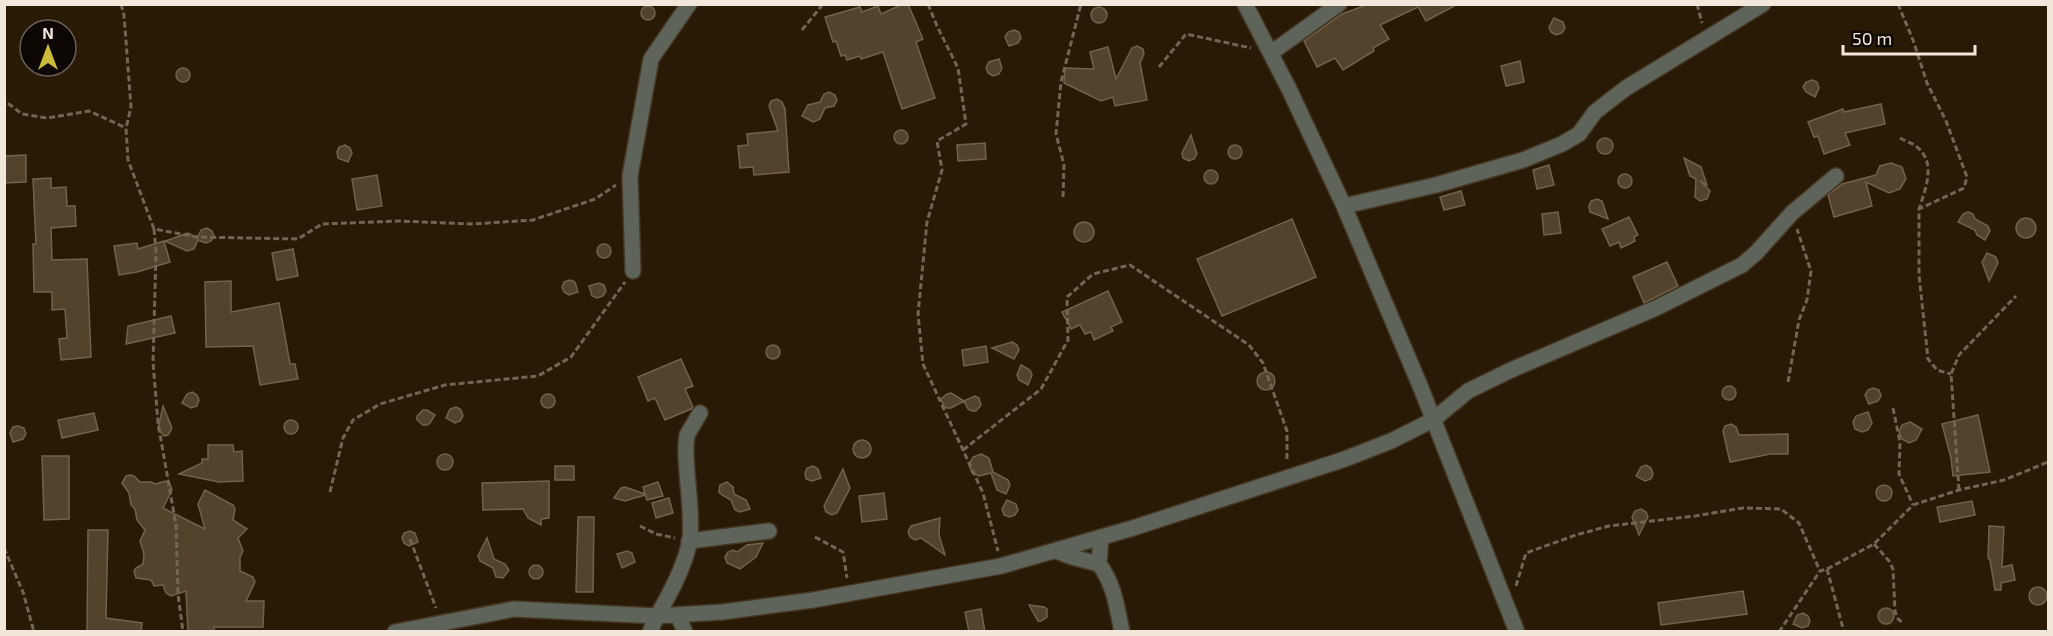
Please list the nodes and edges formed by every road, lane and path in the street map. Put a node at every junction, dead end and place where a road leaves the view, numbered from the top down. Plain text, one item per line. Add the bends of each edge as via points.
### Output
1 (121, 4) edge
2 (689, 4) edge
3 (823, 4) edge
4 (928, 4) edge
5 (1081, 4) edge
6 (1245, 4) edge
7 (1340, 4) edge
8 (1763, 4) edge
9 (1898, 4) edge
10 (802, 30) dead end
11 (1270, 53) junction
12 (1159, 67) dead end
13 (4, 96) edge
14 (126, 128) junction
15 (1900, 138) dead end
16 (1836, 176) dead end
17 (630, 177) junction
18 (1063, 197) dead end
19 (1344, 206) junction
20 (1919, 209) junction
21 (1792, 213) junction
22 (154, 229) junction
23 (633, 271) joint
24 (2016, 296) dead end
25 (1951, 374) junction
26 (1788, 382) dead end
27 (1893, 408) dead end
28 (700, 413) dead end
29 (1433, 420) junction
30 (963, 450) junction
31 (2049, 462) edge
32 (1286, 477) junction
33 (1959, 490) junction
34 (330, 492) dead end
35 (1913, 505) junction
36 (639, 526) dead end
37 (769, 531) dead end
38 (815, 537) dead end
39 (1101, 537) junction
40 (410, 539) dead end
41 (689, 541) junction
42 (1874, 544) junction
43 (4, 548) edge
44 (1056, 550) junction
45 (1099, 564) junction
46 (1001, 566) junction
47 (1827, 569) junction
48 (1820, 571) junction
49 (849, 586) dead end
50 (672, 591) junction
51 (1509, 609) junction
52 (683, 615) junction
53 (657, 616) junction
54 (441, 622) junction
55 (1903, 623) dead end
56 (34, 632) edge
57 (183, 632) edge
58 (395, 632) edge
59 (650, 632) edge
60 (685, 632) edge
61 (1122, 632) edge
62 (1517, 632) edge
63 (1779, 632) edge
64 (1844, 632) edge

1 - 14 path via 131,107
2 - 17 street via 651,59
3 - 10 path
4 - 30 path via 958,68 966,124 936,141 942,170 927,222 918,314 923,363
5 - 18 path via 1061,82 1056,134 1064,165
6 - 11 street
7 - 11 street
8 - 19 street via 1626,88 1595,112 1579,134 1562,144 1436,186
9 - 20 path via 1967,177 1964,188
11 - 12 path via 1186,34
11 - 19 street
13 - 14 path via 22,114 47,118 89,111
14 - 22 path via 129,160
15 - 20 path via 1918,147 1926,160 1929,179
16 - 21 street
17 - 22 path via 595,199 533,220 321,224 298,239 196,237
17 - 23 street
19 - 29 street
20 - 25 path via 1919,275 1928,359 1937,370
21 - 26 path via 1810,271
21 - 29 street via 1742,265 1656,308 1468,391
22 - 57 path via 153,362 158,423 176,525
23 - 34 path via 572,357 538,376 445,385 380,404 353,420 343,438
24 - 25 path via 1959,355
25 - 33 path
27 - 35 path via 1900,442 1899,474
28 - 41 street via 687,435 686,445
29 - 32 street via 1373,448
29 - 51 street
30 - 32 path via 1041,389 1068,340 1067,297 1093,274 1130,265 1249,345 1263,363 1287,431
30 - 46 path via 983,493
31 - 33 path via 2004,480
32 - 39 street
33 - 35 path
35 - 42 path
36 - 41 path
37 - 41 street
38 - 49 path via 843,552
39 - 44 street
39 - 45 street
40 - 54 path
41 - 50 street
42 - 47 path
42 - 55 path via 1893,568 1897,618
43 - 56 path via 23,592
44 - 45 street
44 - 46 street
45 - 61 street via 1116,598
46 - 52 street via 813,600
47 - 48 path
47 - 64 path
48 - 51 path via 1798,523 1781,509 1743,508 1609,526 1526,553
48 - 63 path
50 - 52 street
50 - 53 street
51 - 62 street
52 - 53 street
52 - 60 street
53 - 54 street via 514,609
53 - 59 street
54 - 58 street

